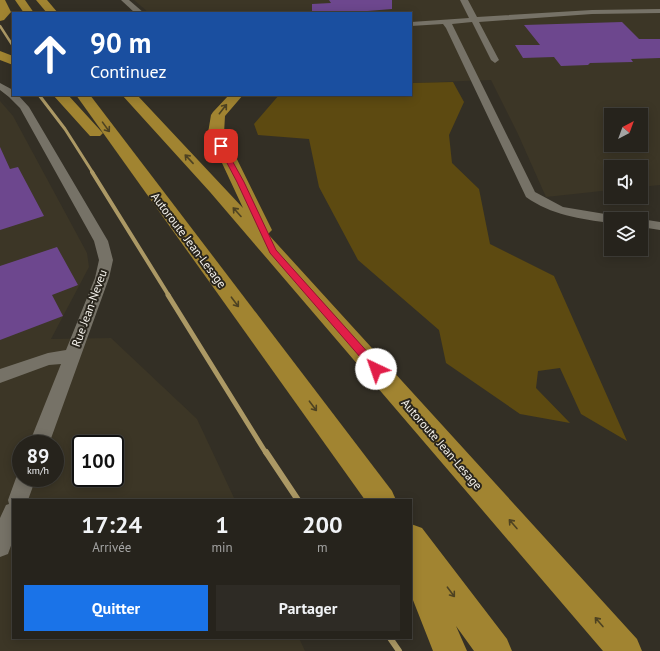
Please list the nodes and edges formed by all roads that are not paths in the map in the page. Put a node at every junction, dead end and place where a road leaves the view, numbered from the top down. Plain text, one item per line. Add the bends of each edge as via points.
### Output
1 (0, 0) edge
2 (20, 0) edge
3 (41, 0) edge
4 (125, 0) edge
5 (464, 0) edge
6 (660, 11) edge
7 (28, 12) edge
8 (52, 12) edge
9 (139, 12) edge
10 (0, 18) edge
11 (474, 19) junction
12 (445, 21) junction
13 (412, 24) edge
14 (0, 55) edge
15 (496, 60) dead end
16 (12, 61) edge
17 (0, 86) edge
18 (12, 94) edge
19 (14, 96) edge
20 (61, 96) edge
21 (84, 96) edge
22 (130, 96) edge
23 (235, 96) edge
24 (145, 180) junction
25 (604, 218) edge
26 (648, 224) edge
27 (660, 226) edge
28 (272, 251) junction
29 (71, 356) junction
30 (0, 376) edge
31 (42, 435) edge
32 (23, 487) edge
33 (18, 499) edge
34 (381, 499) edge
35 (12, 515) edge
36 (412, 539) edge
37 (0, 546) edge
38 (412, 558) edge
39 (450, 651) edge
40 (495, 651) edge
41 (625, 651) edge

1 - 10 highway via 6,12
2 - 7 highway
3 - 8 highway
4 - 9 street
5 - 11 street
6 - 11 street
11 - 12 street
11 - 15 street
12 - 13 street
12 - 25 street via 530,194 555,210
14 - 16 highway
17 - 18 street, Rue Jean-Neveu
19 - 29 street, Rue Jean-Neveu via 24,107 105,250 102,278
20 - 24 highway via 104,145
21 -> 24 highway, Autoroute Jean-Lesage
28 -> 22 highway, Autoroute Jean-Lesage
28 -> 23 highway via 216,133 218,115
24 -> 34 highway, Autoroute Jean-Lesage
26 - 27 street
41 -> 28 highway, Autoroute Jean-Lesage
29 - 30 street via 48,359
29 - 31 street, Rue Jean-Neveu
32 - 33 street
35 - 37 street
36 -> 40 highway
38 - 39 highway

